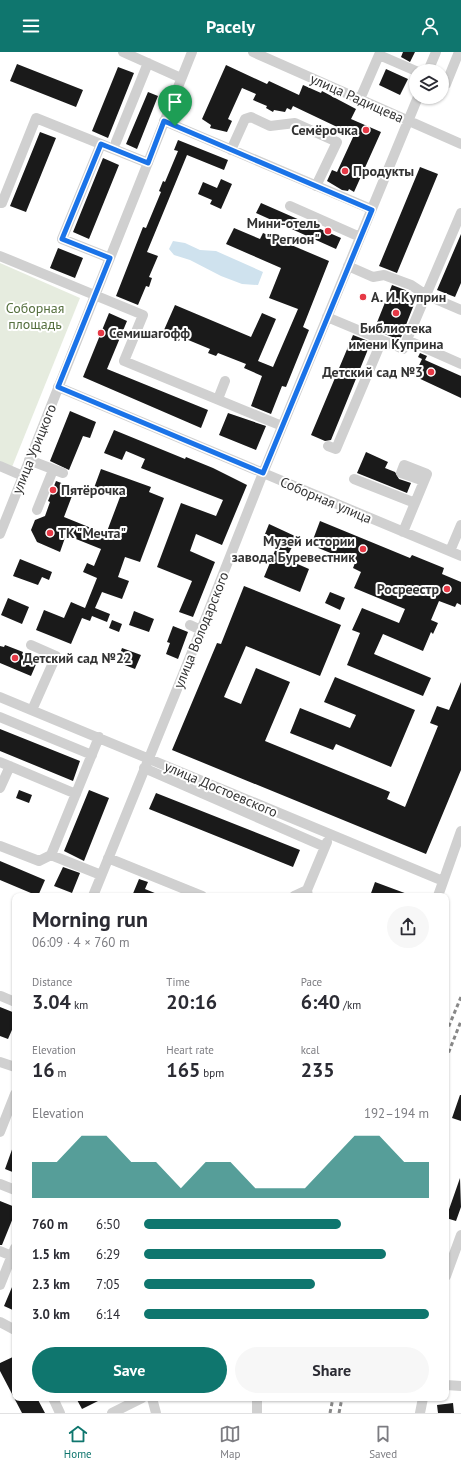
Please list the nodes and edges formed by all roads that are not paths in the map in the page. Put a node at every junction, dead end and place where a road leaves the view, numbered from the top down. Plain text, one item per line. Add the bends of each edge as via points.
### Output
1 (123, 52) edge
2 (192, 52) edge
3 (253, 52) edge
4 (436, 52) edge
5 (459, 52) edge
6 (148, 63) junction
7 (431, 64) edge
8 (409, 68) edge
9 (449, 77) edge
10 (181, 78) junction
11 (360, 99) junction
12 (415, 104) edge
13 (408, 120) junction
14 (164, 121) junction
15 (116, 142) dead end
16 (101, 144) junction
17 (461, 144) edge
18 (231, 150) junction
19 (148, 163) junction
20 (316, 186) junction
21 (0, 203) edge
22 (290, 206) dead end
23 (372, 210) junction
24 (461, 213) edge
25 (360, 237) junction
26 (0, 256) edge
27 (110, 258) junction
28 (348, 266) junction
29 (95, 295) junction
30 (426, 295) junction
31 (461, 310) edge
32 (327, 318) junction
33 (382, 340) junction
34 (407, 340) junction
35 (461, 364) edge
36 (226, 381) dead end
37 (58, 387) junction
38 (218, 400) junction
39 (282, 426) junction
40 (328, 446) dead end
41 (29, 460) junction
42 (0, 466) edge
43 (263, 473) junction
44 (23, 476) junction
45 (354, 479) dead end
46 (424, 482) dead end
47 (415, 503) junction
48 (37, 510) dead end
49 (3, 516) edge
50 (461, 526) edge
51 (403, 532) junction
52 (0, 534) edge
53 (450, 551) junction
54 (461, 556) edge
55 (190, 625) dead end
56 (201, 630) junction
57 (31, 645) dead end
58 (0, 697) edge
59 (37, 712) junction
60 (0, 717) edge
61 (35, 731) junction
62 (99, 738) junction
63 (92, 755) junction
64 (148, 758) junction
65 (0, 762) edge
66 (10, 766) junction
67 (144, 768) junction
68 (0, 788) edge
69 (76, 794) junction
70 (461, 831) edge
71 (329, 835) junction
72 (0, 846) edge
73 (325, 847) junction
74 (51, 855) junction
75 (108, 858) junction
76 (101, 875) junction
77 (443, 881) junction
78 (94, 893) edge
79 (195, 893) edge
80 (308, 893) edge
81 (439, 893) edge
82 (1, 996) dead end
83 (12, 1001) edge
84 (0, 1062) edge
85 (12, 1066) edge
86 (12, 1101) edge
87 (0, 1129) edge
88 (0, 1184) edge
89 (12, 1189) edge
90 (461, 1235) edge
91 (0, 1251) edge
92 (12, 1252) edge
93 (12, 1255) edge
94 (449, 1268) edge
95 (0, 1285) edge
96 (0, 1322) edge
97 (12, 1328) edge
98 (449, 1385) edge
99 (461, 1386) edge
100 (54, 1401) edge
101 (136, 1401) edge
102 (153, 1401) edge
103 (257, 1401) edge
104 (422, 1401) edge
105 (60, 1413) edge
106 (112, 1413) edge
107 (156, 1413) edge
108 (257, 1413) edge
109 (420, 1413) edge

1 - 6 street
2 - 10 street, улица Урицкого
3 - 11 street, улица Радищева
4 - 7 street
5 - 9 street
6 - 10 street
6 - 15 street
8 - 11 street via 379,55
10 - 14 street, улица Урицкого
11 - 13 street, улица Радищева
12 - 13 street, улица Володарского
13 - 17 street, улица Радищева
13 - 23 street, улица Володарского
14 - 18 street
14 - 19 street, улица Урицкого
16 - 19 street
16 - 21 street via 36,118
16 - 27 street via 62,239
18 - 20 street
18 - 20 street via 245,119 251,117 270,126 295,123 337,142
19 - 27 street, улица Урицкого
20 - 23 street
22 - 25 street
23 - 25 street, улица Володарского
24 - 30 street
25 - 28 street, улица Володарского
26 - 29 street
27 - 29 street, улица Урицкого
28 - 30 street via 373,277 391,277 411,285
28 - 32 street, улица Володарского
29 - 37 street, улица Урицкого
29 - 38 street via 143,315 124,361
30 - 31 street
30 - 34 street
32 - 33 street
32 - 39 street, улица Володарского
33 - 34 street via 403,349
33 - 40 street via 336,449
34 - 35 street
36 - 38 street
37 - 41 street, улица Урицкого
37 - 43 street, Соборная улица
38 - 39 street
39 - 43 street, улица Володарского
41 - 44 street, улица Урицкого
41 - 48 street via 58,471
42 - 44 street
43 - 51 street, Соборная улица
43 - 56 street, улица Володарского
44 - 49 street, улица Урицкого
45 - 47 street
46 - 47 street
47 - 51 street
49 - 52 street, улица Урицкого
50 - 53 street
51 - 53 street, Соборная улица
53 - 54 street, Соборная улица
55 - 56 street
56 - 64 street, улица Володарского
57 - 59 street via 56,656
58 - 59 street, улица Достоевского
59 - 61 street
59 - 62 street, улица Достоевского
60 - 61 street
61 - 63 street
62 - 63 street
62 - 64 street, улица Достоевского
63 - 69 street
64 - 67 street, улица Володарского
64 - 71 street, улица Достоевского
65 - 66 street
66 - 68 street
66 - 69 street
67 - 73 street
67 - 75 street, улица Володарского
69 - 74 street
70 - 77 street
71 - 73 street
71 - 77 street, улица Достоевского
72 - 74 street via 39,861
73 - 80 street
74 - 76 street
75 - 76 street, улица Володарского
75 - 79 street
76 - 78 street, улица Володарского
77 - 81 street
82 - 83 street
84 - 85 street
86 - 87 street
88 - 89 street
90 - 94 street
91 - 92 street
93 - 95 street
96 - 97 street
98 - 99 street
100 - 105 street
101 - 106 street
102 - 107 street
103 - 108 street
104 - 109 street

